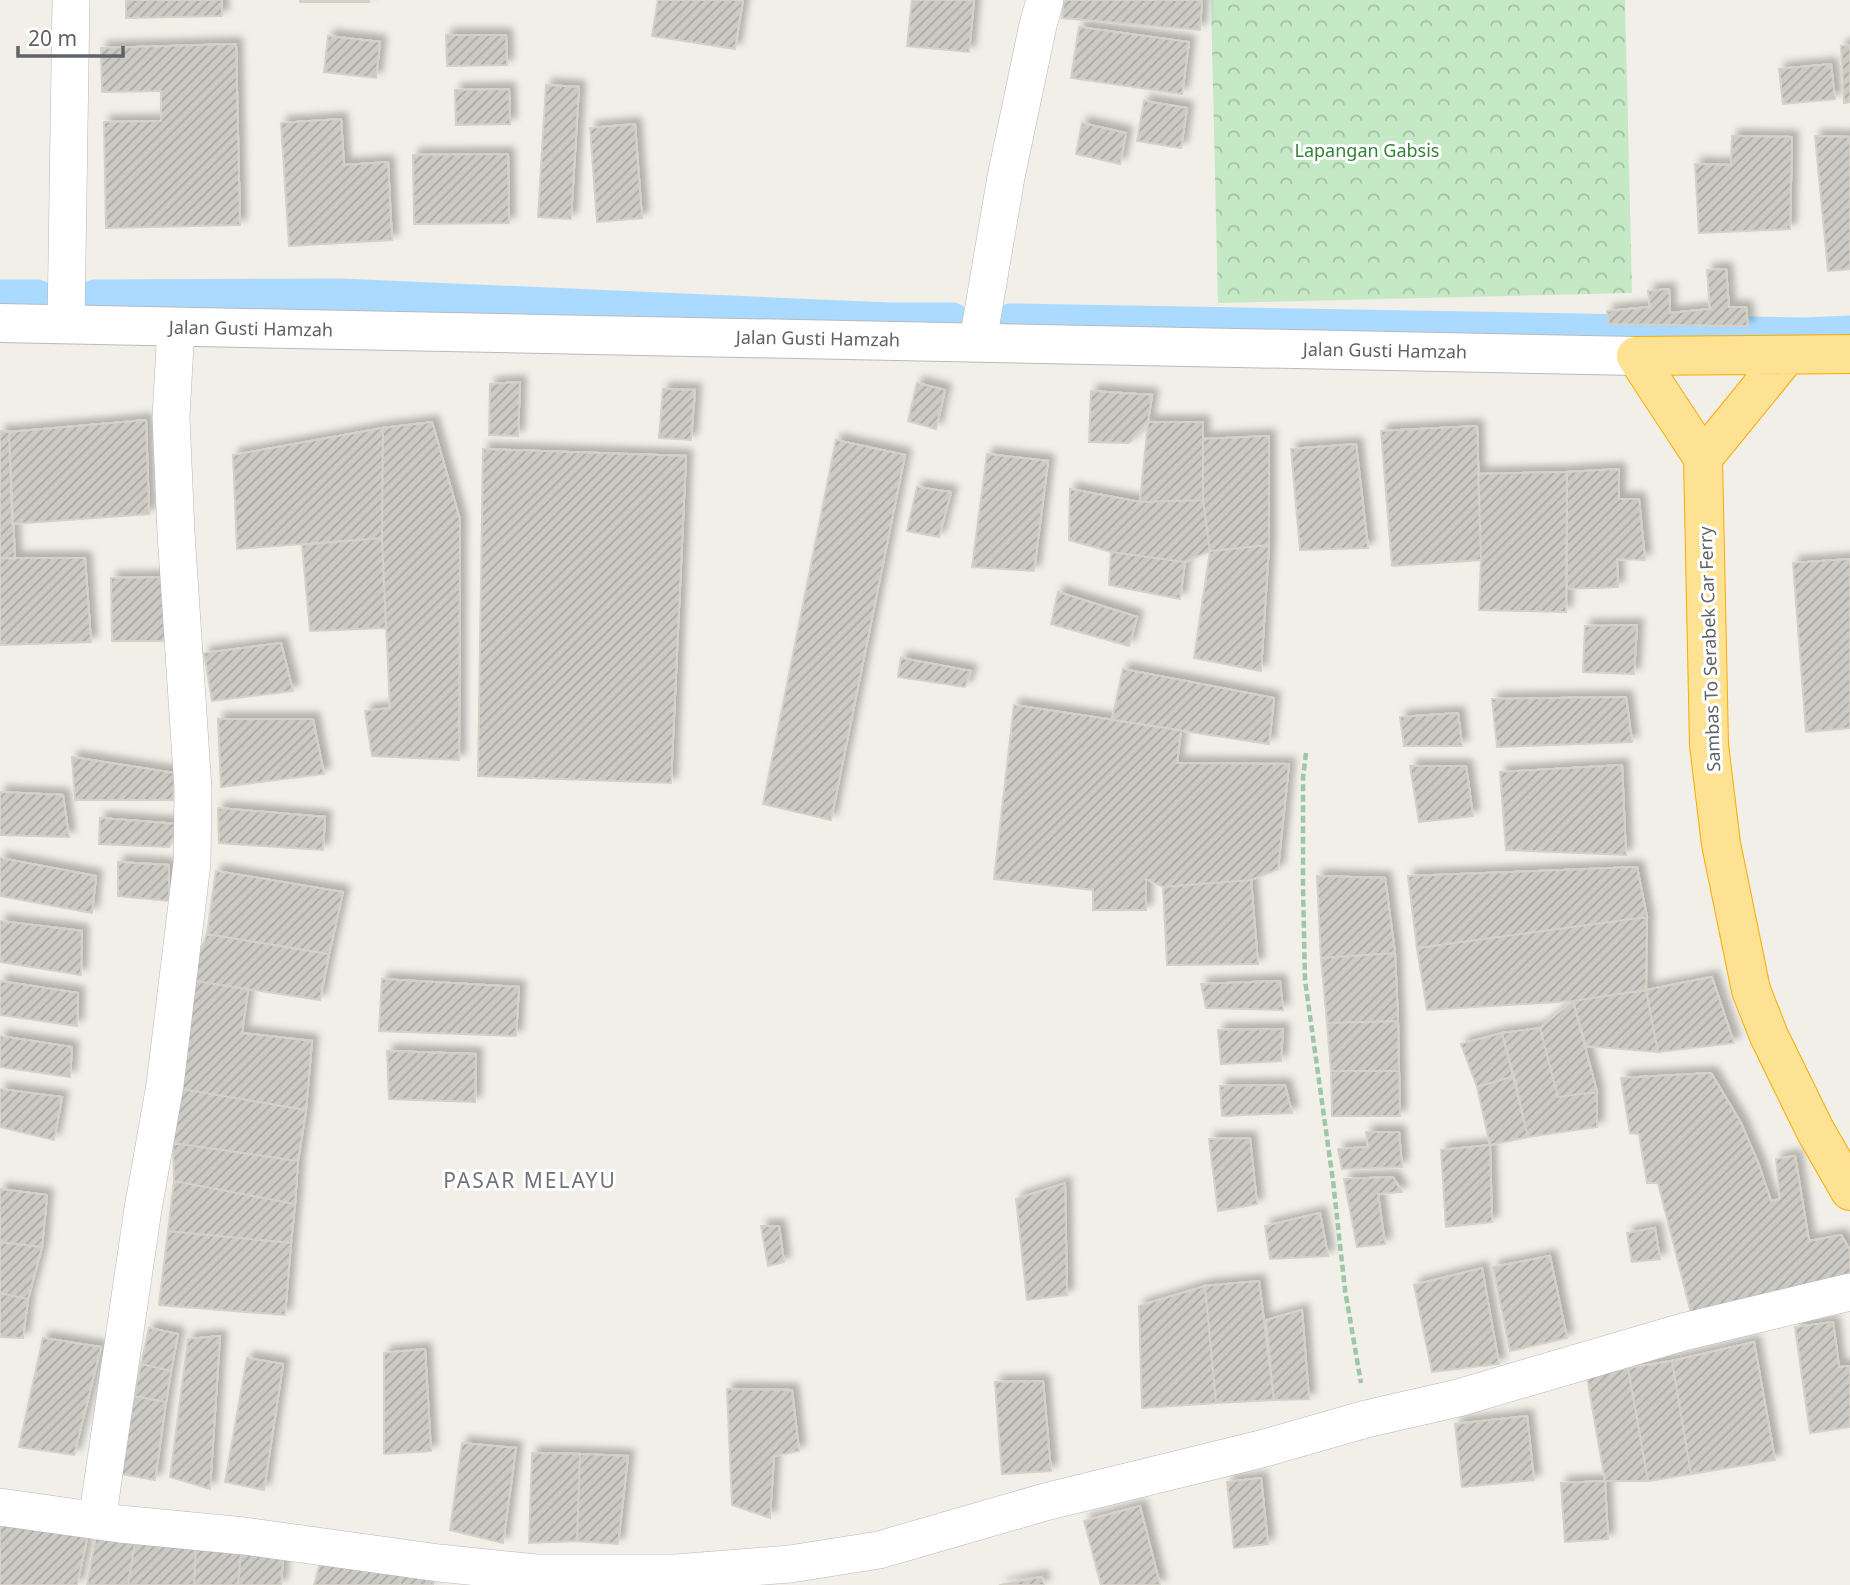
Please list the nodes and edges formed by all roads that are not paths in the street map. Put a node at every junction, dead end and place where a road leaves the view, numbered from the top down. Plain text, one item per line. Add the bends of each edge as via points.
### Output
1 (71, 0) edge
2 (1045, 0) edge
3 (0, 323) edge
4 (66, 323) junction
5 (176, 327) junction
6 (978, 341) junction
7 (1850, 354) edge
8 (1787, 355) junction
9 (1636, 356) junction
10 (1703, 458) junction
11 (1850, 1191) edge
12 (1850, 1292) edge
13 (0, 1507) edge
14 (97, 1521) junction

1 - 4 street
2 - 6 street via 1006,177
3 - 4 street, Jalan Gusti Hamzah
4 - 5 street, Jalan Gusti Hamzah
5 - 6 street, Jalan Gusti Hamzah
5 - 14 street via 171,417 193,789 192,863 165,1085
6 - 9 street, Jalan Gusti Hamzah
7 - 8 highway
8 - 9 highway
8 - 10 highway
9 - 10 highway
10 - 11 highway, Sambas To Serabek Car Ferry via 1709,745 1734,912 1751,990 1769,1036
12 - 14 street via 1683,1332 1471,1394 1045,1502 880,1550 790,1564 676,1573 536,1573
13 - 14 street

